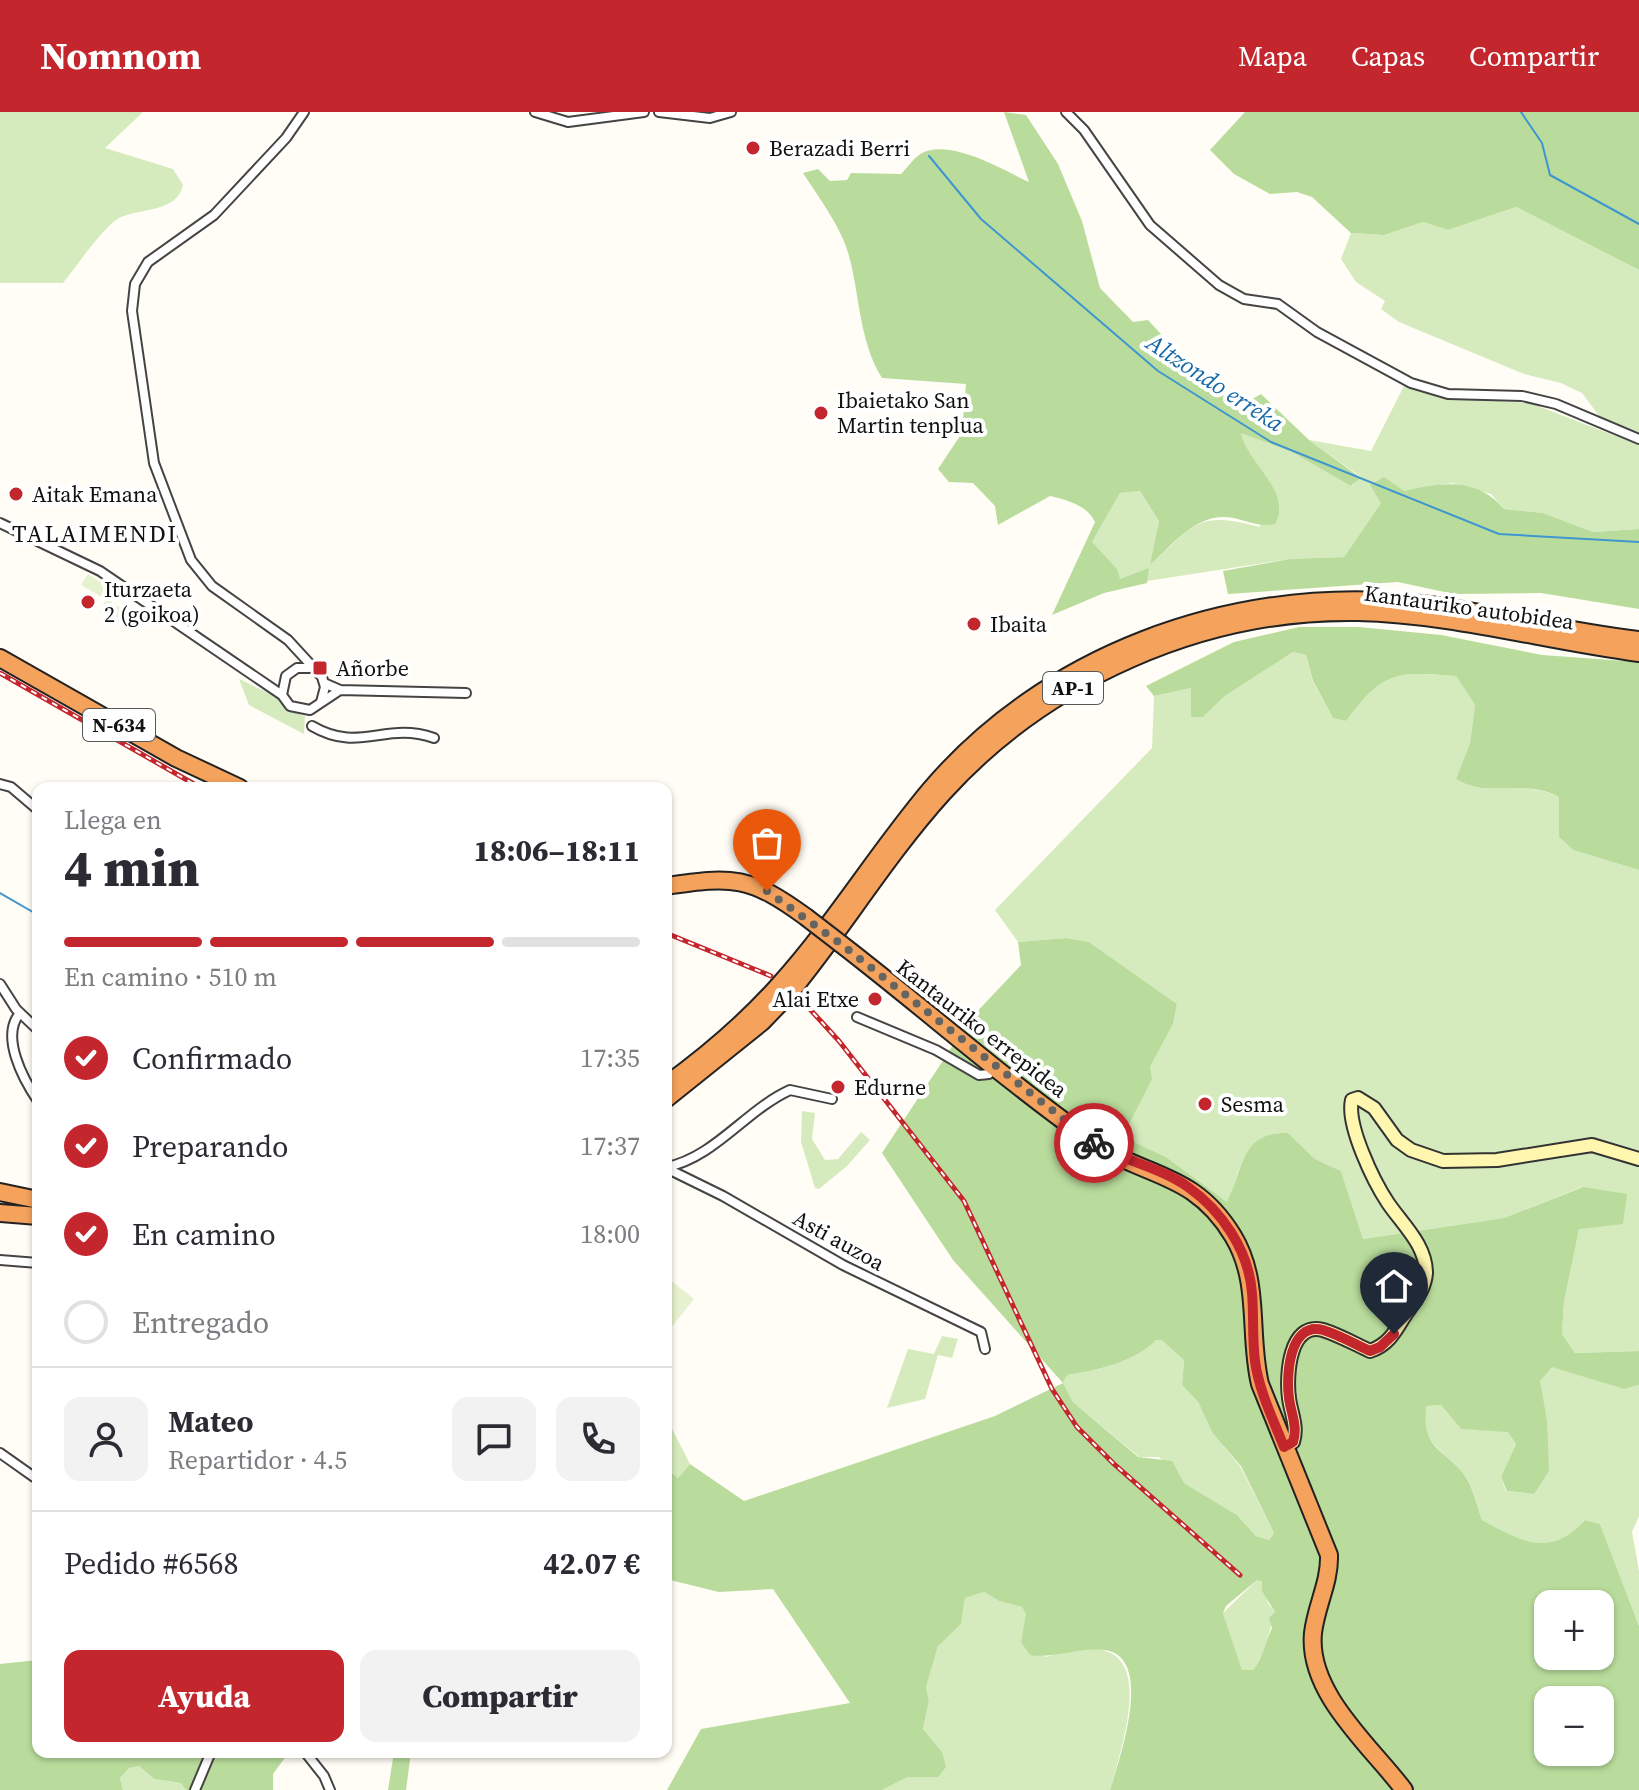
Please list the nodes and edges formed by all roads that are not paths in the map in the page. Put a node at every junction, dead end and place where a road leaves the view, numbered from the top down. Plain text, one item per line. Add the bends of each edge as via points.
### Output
1 (304, 112) edge
2 (535, 112) edge
3 (644, 112) edge
4 (659, 112) edge
5 (731, 112) edge
6 (1066, 112) edge
7 (1639, 439) edge
8 (0, 523) edge
9 (1639, 640) edge
10 (295, 652) junction
11 (1639, 653) edge
12 (0, 658) edge
13 (309, 668) junction
14 (291, 671) junction
15 (284, 679) junction
16 (324, 683) junction
17 (271, 684) junction
18 (340, 690) junction
19 (466, 693) dead end
20 (282, 695) junction
21 (321, 702) junction
22 (312, 726) dead end
23 (434, 738) dead end
24 (227, 782) edge
25 (0, 784) edge
26 (32, 805) edge
27 (672, 885) edge
28 (0, 984) edge
29 (20, 1013) junction
30 (857, 1017) dead end
31 (32, 1024) edge
32 (994, 1066) junction
33 (672, 1080) edge
34 (32, 1091) edge
35 (672, 1094) edge
36 (832, 1099) dead end
37 (1639, 1159) edge
38 (672, 1165) edge
39 (672, 1171) edge
40 (0, 1192) edge
41 (0, 1200) edge
42 (32, 1200) edge
43 (32, 1202) edge
44 (0, 1213) edge
45 (32, 1216) edge
46 (0, 1224) edge
47 (32, 1226) edge
48 (0, 1260) edge
49 (32, 1263) edge
50 (985, 1349) dead end
51 (1284, 1447) junction
52 (0, 1453) edge
53 (32, 1476) edge
54 (208, 1758) edge
55 (311, 1758) edge
56 (195, 1790) edge
57 (330, 1790) edge
58 (1404, 1790) edge

1 - 10 street via 214,215 153,257 138,278 132,304 154,463 191,560 212,586 284,638
2 - 3 street via 568,122
4 - 5 street via 710,118
6 - 7 street via 1150,225 1219,285 1244,299 1278,304 1317,332 1411,383 1448,394 1522,396 1556,404
8 - 17 street via 100,571 254,678
9 - 33 highway, Kantauriko autobidea / AP-1 via 1403,602 1314,601 1232,612 1104,657 1026,703 965,754 932,788 779,986
10 - 13 street
10 - 14 street
11 - 35 highway, Kantauriko autobidea / AP-1 via 1358,612 1233,624 1137,656 1033,714 974,763 942,794 788,995 751,1032
12 - 24 highway, N-634
13 - 14 street
13 - 16 street
14 - 15 street
15 - 17 street
15 - 20 street
16 - 18 street
16 - 21 street
17 - 20 street
18 - 19 street
18 - 21 street
20 - 21 street via 299,710
22 - 23 street via 343,740 389,732
25 - 26 street
27 - 32 highway, Kantauriko errepidea, bridge via 715,878 767,891
28 - 29 street
29 - 31 street
29 - 34 street via 11,1025 12,1050
30 - 32 street via 936,1050 979,1075 989,1074
32 - 51 highway, Kantauriko errepidea via 1092,1142 1184,1184 1218,1215 1247,1263 1255,1361
36 - 38 street via 790,1090 700,1153
37 - 51 street via 1592,1145 1497,1160 1443,1161 1411,1150 1367,1101 1352,1100 1352,1125 1386,1201 1415,1239 1426,1274 1419,1296 1380,1347 1370,1351 1320,1329 1298,1339 1288,1378 1296,1432
39 - 50 street, Asti auzoa via 843,1265 981,1332
40 - 42 highway
41 - 43 highway
44 - 45 highway
46 - 47 highway
48 - 49 street
51 - 58 highway, Kantauriko errepidea via 1329,1555 1313,1636 1317,1669 1339,1707
52 - 53 street
54 - 56 street
55 - 57 street

